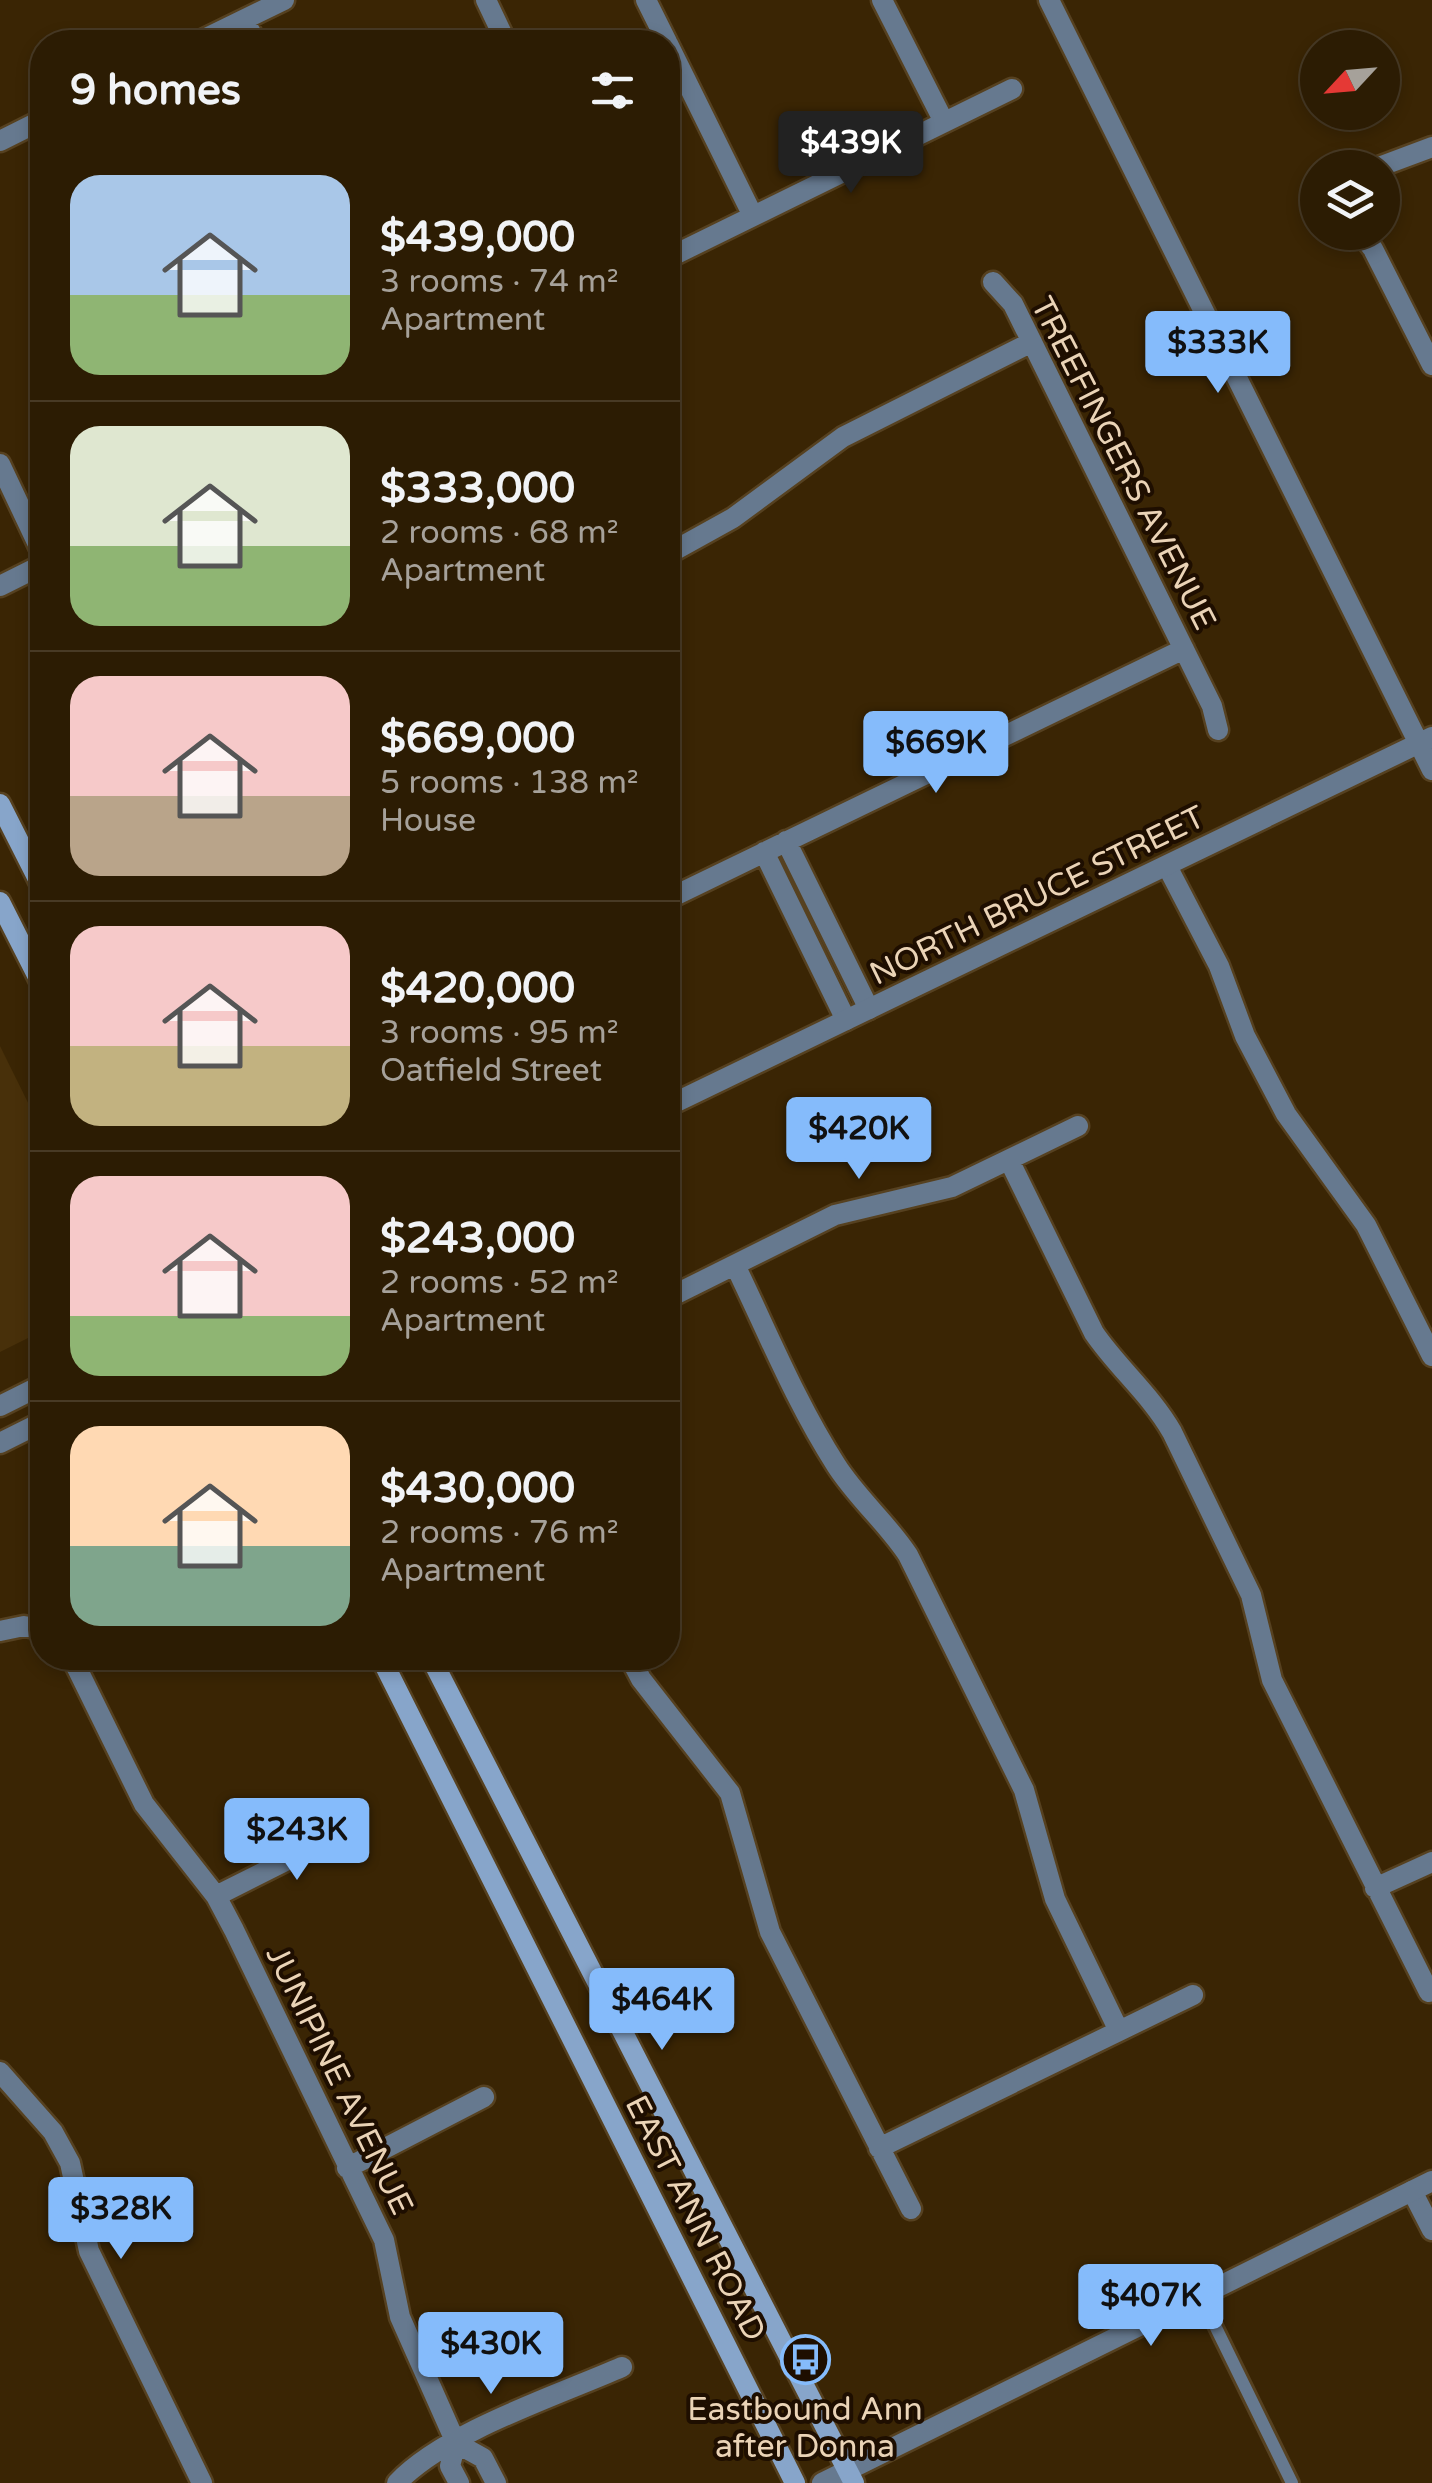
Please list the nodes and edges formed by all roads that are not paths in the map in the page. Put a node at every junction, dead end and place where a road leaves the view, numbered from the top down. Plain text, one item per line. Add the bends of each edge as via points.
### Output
1 (284, 0) edge
2 (486, 0) edge
3 (646, 0) edge
4 (882, 0) edge
5 (1048, 0) edge
6 (244, 20) junction
7 (223, 30) edge
8 (249, 30) edge
9 (500, 30) edge
10 (661, 30) edge
11 (680, 69) edge
12 (1012, 89) dead end
13 (944, 122) junction
14 (30, 126) edge
15 (0, 141) edge
16 (1432, 146) edge
17 (1400, 159) edge
18 (753, 216) junction
19 (1374, 250) edge
20 (680, 252) edge
21 (993, 282) dead end
22 (1032, 342) junction
23 (1432, 365) edge
24 (0, 464) edge
25 (30, 528) edge
26 (680, 547) edge
27 (30, 571) edge
28 (0, 586) edge
29 (1184, 649) junction
30 (1218, 730) dead end
31 (1426, 741) edge
32 (1432, 770) edge
33 (0, 804) edge
34 (786, 841) junction
35 (764, 852) junction
36 (30, 863) edge
37 (1167, 866) junction
38 (680, 893) edge
39 (0, 902) edge
40 (816, 902) junction
41 (794, 913) junction
42 (30, 962) edge
43 (868, 1009) junction
44 (846, 1020) junction
45 (680, 1100) edge
46 (1078, 1126) dead end
47 (1009, 1160) junction
48 (735, 1265) junction
49 (680, 1292) edge
50 (1432, 1356) edge
51 (30, 1391) edge
52 (0, 1406) edge
53 (30, 1428) edge
54 (0, 1443) edge
55 (30, 1627) edge
56 (0, 1631) edge
57 (78, 1670) edge
58 (387, 1670) edge
59 (437, 1670) edge
60 (636, 1670) edge
61 (356, 1826) dead end
62 (1432, 1862) edge
63 (1376, 1888) junction
64 (216, 1896) junction
65 (1428, 1992) dead end
66 (1192, 1995) dead end
67 (1119, 2031) junction
68 (0, 2072) edge
69 (484, 2097) dead end
70 (880, 2148) junction
71 (347, 2168) junction
72 (1432, 2181) edge
73 (1412, 2191) junction
74 (910, 2209) dead end
75 (1432, 2230) edge
76 (1201, 2297) junction
77 (622, 2367) dead end
78 (456, 2443) junction
79 (851, 2477) edge
80 (202, 2483) edge
81 (398, 2483) edge
82 (459, 2483) edge
83 (496, 2483) edge
84 (795, 2483) edge
85 (822, 2483) edge
86 (1292, 2483) edge

1 - 6 street
2 - 9 street
3 - 10 street
4 - 13 street
5 - 31 street
6 - 7 street
6 - 8 street
11 - 18 street
12 - 13 street
13 - 18 street
14 - 15 street
16 - 17 street
18 - 20 street
19 - 23 street
21 - 22 street, TREEFINGERS AVENUE via 1014,304
22 - 26 street via 844,437 733,518
22 - 29 street, TREEFINGERS AVENUE
24 - 25 street
27 - 28 street
29 - 30 street, TREEFINGERS AVENUE
29 - 34 street
31 - 32 street
31 - 37 street, NORTH BRUCE STREET
33 - 36 main road
34 - 35 street
34 - 40 street
35 - 38 street
35 - 41 street
37 - 43 street, NORTH BRUCE STREET
37 - 50 street via 1286,1114 1366,1225
39 - 42 main road
40 - 41 lane
40 - 43 street
41 - 44 street
43 - 44 street, NORTH BRUCE STREET
44 - 45 street, NORTH BRUCE STREET
46 - 47 street
47 - 48 street via 952,1188 835,1215
47 - 63 street via 1094,1333 1172,1432 1251,1595 1272,1680
48 - 49 street
48 - 67 street via 820,1440 908,1555 1024,1790 1054,1899
51 - 52 street
53 - 54 street
55 - 56 street
57 - 64 street, JUNIPINE AVENUE via 144,1804
58 - 84 main road, EAST ANN ROAD
59 - 79 main road, EAST ANN ROAD
60 - 70 street via 730,1793 761,1910
61 - 64 street
62 - 63 street
63 - 65 street
64 - 71 street, JUNIPINE AVENUE
66 - 67 street
67 - 70 street
68 - 80 street via 53,2132 70,2163 89,2252
69 - 71 street
70 - 74 street
71 - 78 street, JUNIPINE AVENUE via 384,2240 400,2318
72 - 73 street
73 - 75 street
73 - 76 street
76 - 79 street
76 - 86 lane
77 - 78 street
78 - 81 street
78 - 82 street, JUNIPINE AVENUE via 450,2466
78 - 83 street, JUNIPINE AVENUE via 483,2458
79 - 85 street

